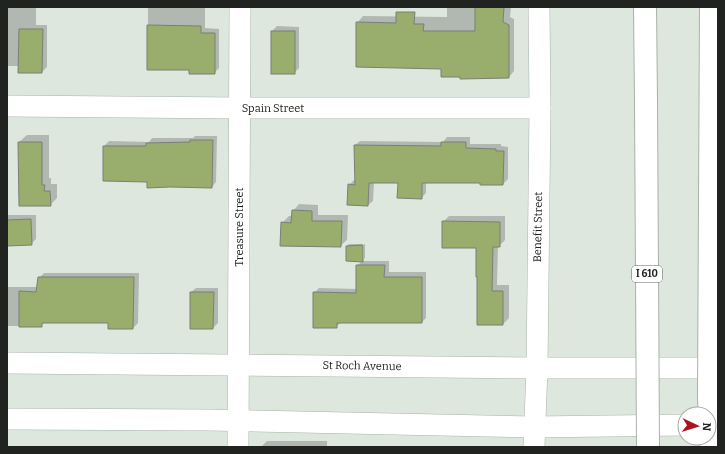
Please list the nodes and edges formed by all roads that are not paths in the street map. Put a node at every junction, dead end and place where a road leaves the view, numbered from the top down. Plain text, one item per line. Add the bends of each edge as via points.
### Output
1 (240, 7) edge
2 (539, 7) edge
3 (640, 7) edge
4 (645, 7) edge
5 (711, 7) edge
6 (645, 52) junction
7 (7, 106) edge
8 (240, 108) junction
9 (540, 108) junction
10 (7, 363) edge
11 (239, 365) junction
12 (536, 368) junction
13 (718, 368) edge
14 (709, 405) edge
15 (7, 419) edge
16 (239, 421) junction
17 (677, 426) edge
18 (534, 437) edge
19 (238, 447) edge
20 (648, 447) edge
21 (710, 447) edge

1 - 8 street, Treasure Street
2 - 9 street, Benefit Street
3 - 6 highway
4 - 6 highway, I 610
5 - 14 highway, bridge
6 - 20 highway, I 610, bridge
7 - 8 street, Spain Street
8 - 9 street, Spain Street
8 - 11 street, Treasure Street
9 - 12 street, Benefit Street
10 - 11 street, St Roch Avenue
11 - 12 street, St Roch Avenue
11 - 16 street, Treasure Street
12 - 13 street, St Roch Avenue
12 - 18 street, Benefit Street
14 - 21 highway, bridge
15 - 16 street
16 - 18 street
16 - 19 street, Treasure Street
17 - 18 street

